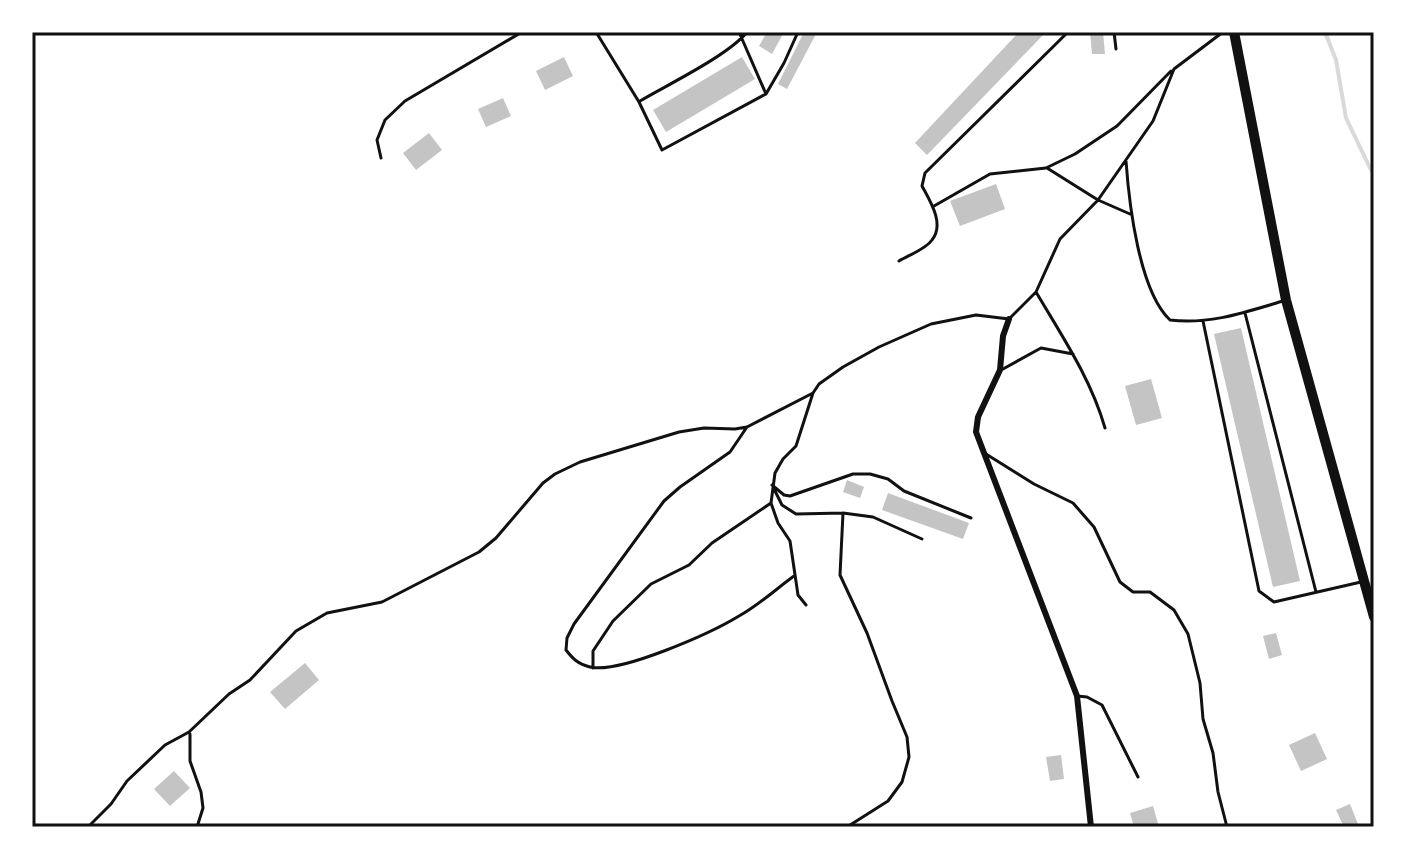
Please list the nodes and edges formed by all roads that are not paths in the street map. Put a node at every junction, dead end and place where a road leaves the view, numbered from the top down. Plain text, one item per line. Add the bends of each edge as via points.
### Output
1 (522, 32) edge
2 (596, 32) edge
3 (739, 32) edge
4 (747, 32) edge
5 (798, 32) edge
6 (1068, 32) edge
7 (1114, 32) edge
8 (1223, 32) edge
9 (1234, 32) edge
10 (743, 38) junction
11 (1116, 49) dead end
12 (1174, 69) junction
13 (766, 94) junction
14 (639, 102) junction
15 (381, 158) dead end
16 (1126, 161) junction
17 (1046, 168) junction
18 (1098, 200) junction
19 (933, 206) junction
20 (1130, 214) junction
21 (899, 261) dead end
22 (1036, 292) junction
23 (1286, 300) junction
24 (1245, 313) junction
25 (1009, 319) junction
26 (1203, 321) junction
27 (1073, 354) junction
28 (1000, 370) junction
29 (813, 393) junction
30 (747, 427) junction
31 (1105, 428) dead end
32 (983, 452) junction
33 (772, 485) junction
34 (771, 503) junction
35 (843, 513) junction
36 (971, 518) dead end
37 (922, 539) dead end
38 (794, 576) junction
39 (1364, 581) junction
40 (1316, 592) junction
41 (806, 605) dead end
42 (1374, 617) edge
43 (593, 668) junction
44 (1077, 696) junction
45 (189, 732) junction
46 (1138, 777) dead end
47 (88, 827) edge
48 (197, 827) edge
49 (847, 827) edge
50 (1091, 827) edge
51 (1227, 827) edge

1 - 15 lane via 405,101 385,120 377,140
2 - 14 lane
3 - 10 lane
4 - 10 lane
5 - 13 lane
6 - 19 lane via 925,173 922,186
7 - 11 lane
8 - 12 lane
9 - 23 main road
10 - 13 lane
10 - 14 lane
12 - 16 lane via 1153,121
12 - 17 lane via 1117,126
13 - 14 lane via 662,150
16 - 18 lane
16 - 20 lane
17 - 18 lane
17 - 19 lane via 990,174
18 - 20 lane
18 - 22 lane via 1060,239
19 - 21 lane via 938,228 932,241
20 - 26 lane via 1161,312 1170,320
22 - 25 lane
22 - 27 lane
23 - 24 lane
23 - 39 main road
24 - 26 lane
24 - 40 lane
25 - 28 street
25 - 29 lane via 976,315 931,324 843,367
26 - 40 lane via 1259,591 1274,602
27 - 28 lane via 1041,348
27 - 31 lane
28 - 32 street via 977,422
29 - 30 lane
29 - 33 lane via 796,446 783,459
30 - 43 lane via 730,452 664,501 574,624 566,650 575,662
30 - 45 lane via 679,432 555,474 479,552 382,602 327,613 296,631 250,680
32 - 44 street
32 - 51 lane via 1073,503 1094,527 1120,582 1133,592 1150,592 1174,610 1188,634 1200,683
33 - 34 lane
33 - 35 lane via 782,505 796,514
33 - 36 lane via 790,496 853,474 870,474
34 - 38 lane via 790,541
34 - 43 lane via 689,565 651,584 613,621 593,651
35 - 37 lane via 873,517
35 - 49 lane via 840,575 907,737 909,757 902,782 888,801
38 - 41 lane
38 - 43 lane via 741,615 705,633 634,662
39 - 40 lane
39 - 42 main road
44 - 46 lane via 1102,705
44 - 50 street
45 - 47 lane via 165,745
45 - 48 lane via 190,761 203,808

